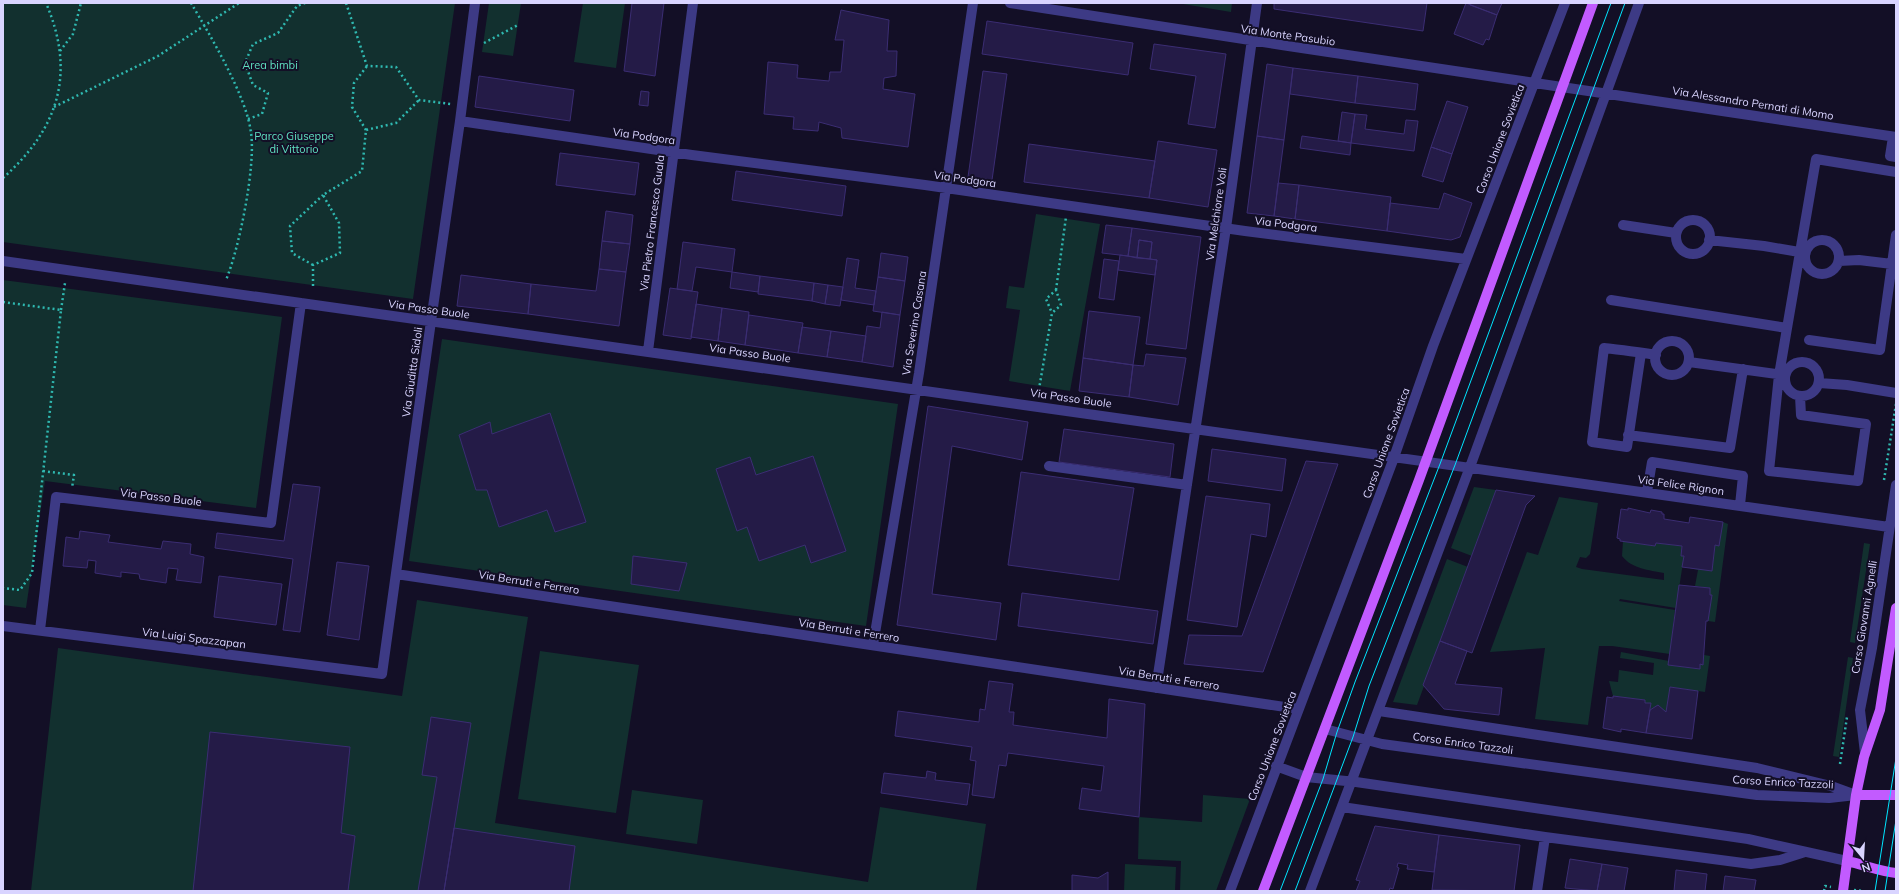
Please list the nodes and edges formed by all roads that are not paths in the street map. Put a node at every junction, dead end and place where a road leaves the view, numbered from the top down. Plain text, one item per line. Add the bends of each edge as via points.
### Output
1 (475, 3) edge
2 (693, 3) edge
3 (973, 3) edge
4 (1010, 3) edge
5 (1257, 3) edge
6 (1565, 3) edge
7 (1593, 3) edge
8 (1639, 3) edge
9 (1251, 42) junction
10 (1534, 83) junction
11 (1563, 86) junction
12 (1606, 93) junction
13 (460, 121) junction
14 (1895, 137) edge
15 (673, 152) junction
16 (1896, 157) edge
17 (1896, 172) edge
18 (947, 188) junction
19 (1623, 225) dead end
20 (1226, 228) junction
21 (1676, 233) junction
22 (1896, 235) edge
23 (1709, 240) junction
24 (1802, 253) junction
25 (1466, 259) junction
26 (1839, 260) junction
27 (3, 261) edge
28 (1892, 264) junction
29 (1612, 300) dead end
30 (301, 303) junction
31 (431, 322) junction
32 (1787, 328) junction
33 (1809, 340) dead end
34 (648, 351) junction
35 (1641, 353) junction
36 (1656, 355) junction
37 (1689, 362) junction
38 (1743, 369) junction
39 (1782, 375) junction
40 (1819, 383) junction
41 (916, 388) junction
42 (1896, 393) edge
43 (1800, 396) junction
44 (1196, 428) junction
45 (1628, 435) junction
46 (1395, 457) junction
47 (1425, 462) junction
48 (1049, 466) dead end
49 (1470, 467) junction
50 (1187, 485) junction
51 (1896, 485) edge
52 (1647, 492) junction
53 (1740, 505) junction
54 (1890, 527) junction
55 (396, 574) junction
56 (1896, 608) edge
57 (3, 626) edge
58 (40, 630) junction
59 (873, 645) junction
60 (382, 674) joint
61 (1156, 688) junction
62 (1298, 709) junction
63 (1379, 711) junction
64 (1325, 729) junction
65 (1368, 741) junction
66 (1866, 753) junction
67 (1276, 766) junction
68 (1306, 777) junction
69 (1352, 781) junction
70 (1856, 795) junction
71 (1896, 795) edge
72 (1342, 807) junction
73 (1545, 837) junction
74 (1805, 852) junction
75 (1847, 861) junction
76 (1896, 873) edge
77 (1230, 891) edge
78 (1263, 891) edge
79 (1310, 891) edge
80 (1537, 891) edge
81 (1843, 891) edge

1 - 13 street, Via Giuditta Sidoli
2 - 15 street, Via Pietro Francesco Guala
3 - 18 street, Via Severino Casana
4 - 9 street, Via Monte Pasubio
5 - 9 street, Via Melchiorre Voli
6 - 10 street, Corso Unione Sovietica
7 - 11 main road
8 - 12 street
9 - 10 street, Via Monte Pasubio
9 - 20 street, Via Melchiorre Voli
10 - 11 street, Via Monte Pasubio
10 - 25 street, Corso Unione Sovietica
11 - 12 street
11 - 47 main road
12 - 14 street, Via Alessandro Pernati di Momo
12 - 49 street
13 - 15 street, Via Podgora
13 - 31 street, Via Giuditta Sidoli
14 - 16 street via 1890,156
15 - 18 street, Via Podgora
15 - 34 street, Via Pietro Francesco Guala
17 - 24 street via 1816,159
18 - 20 street, Via Podgora
18 - 41 street, Via Severino Casana
19 - 21 street
20 - 25 street, Via Podgora
20 - 44 street, Via Melchiorre Voli
21 - 23 street via 1683,222 1696,220 1707,228
21 - 23 street via 1678,246 1690,253 1702,251
22 - 28 street
23 - 24 street
24 - 26 street via 1812,243 1826,241 1836,248
24 - 26 street via 1808,267 1819,274 1831,271
24 - 32 street
25 - 46 street, Corso Unione Sovietica
26 - 28 street
27 - 30 street, Via Passo Buole
28 - 33 street via 1880,350
29 - 32 street
30 - 31 street, Via Passo Buole
30 - 58 street, Via Passo Buole via 271,523 56,497
31 - 34 street, Via Passo Buole
31 - 55 street, Via Giuditta Sidoli
32 - 39 street
34 - 41 street, Via Passo Buole
35 - 36 street
35 - 45 street
35 - 45 street via 1604,348 1592,442 1627,446
36 - 37 street via 1658,368 1670,375 1682,372
36 - 37 street via 1663,344 1676,342 1687,349
37 - 38 street
38 - 39 street
38 - 45 street via 1730,448
39 - 40 street via 1793,365 1806,362 1817,370
39 - 43 street via 1788,389
39 - 43 street via 1769,471 1858,481 1866,424 1801,416
40 - 42 street
40 - 43 street via 1812,393
41 - 44 street, Via Passo Buole
41 - 59 street, Via Severino Casana
44 - 46 street, Via Passo Buole
44 - 50 street
46 - 47 street, Via Passo Buole
46 - 62 street, Corso Unione Sovietica
47 - 49 street
47 - 64 main road
48 - 50 street
49 - 52 street, Via Felice Rignon
49 - 63 street
50 - 61 street
51 - 54 street, Corso Giovanni Agnelli
52 - 53 street, Via Felice Rignon
52 - 53 street via 1652,462 1743,476
53 - 54 street, Via Felice Rignon
54 - 66 street, Corso Giovanni Agnelli via 1860,710
55 - 59 street, Via Berruti e Ferrero
55 - 60 street, Via Giuditta Sidoli
56 - 66 main road, Corso Giovanni Agnelli via 1880,710
57 - 58 street, Via Luigi Spazzapan
58 - 60 street, Via Luigi Spazzapan
59 - 61 street, Via Berruti e Ferrero
61 - 62 street, Via Berruti e Ferrero
62 - 67 street, Corso Unione Sovietica
63 - 65 street
63 - 70 street, Corso Enrico Tazzoli via 1757,768 1831,786
64 - 65 street, Corso Enrico Tazzoli
64 - 68 main road
65 - 69 street
65 - 70 street, Corso Enrico Tazzoli via 1757,795 1829,798
66 - 70 main road, Corso Giovanni Agnelli
67 - 68 street
67 - 77 street, Corso Unione Sovietica
68 - 69 street
68 - 78 main road
69 - 72 street
69 - 74 street via 1748,839
70 - 71 main road
70 - 75 main road, Corso Giovanni Agnelli
72 - 73 street
72 - 79 street
73 - 74 street via 1751,864 1780,860
73 - 80 street
74 - 75 street
75 - 76 main road via 1879,871
75 - 81 main road

